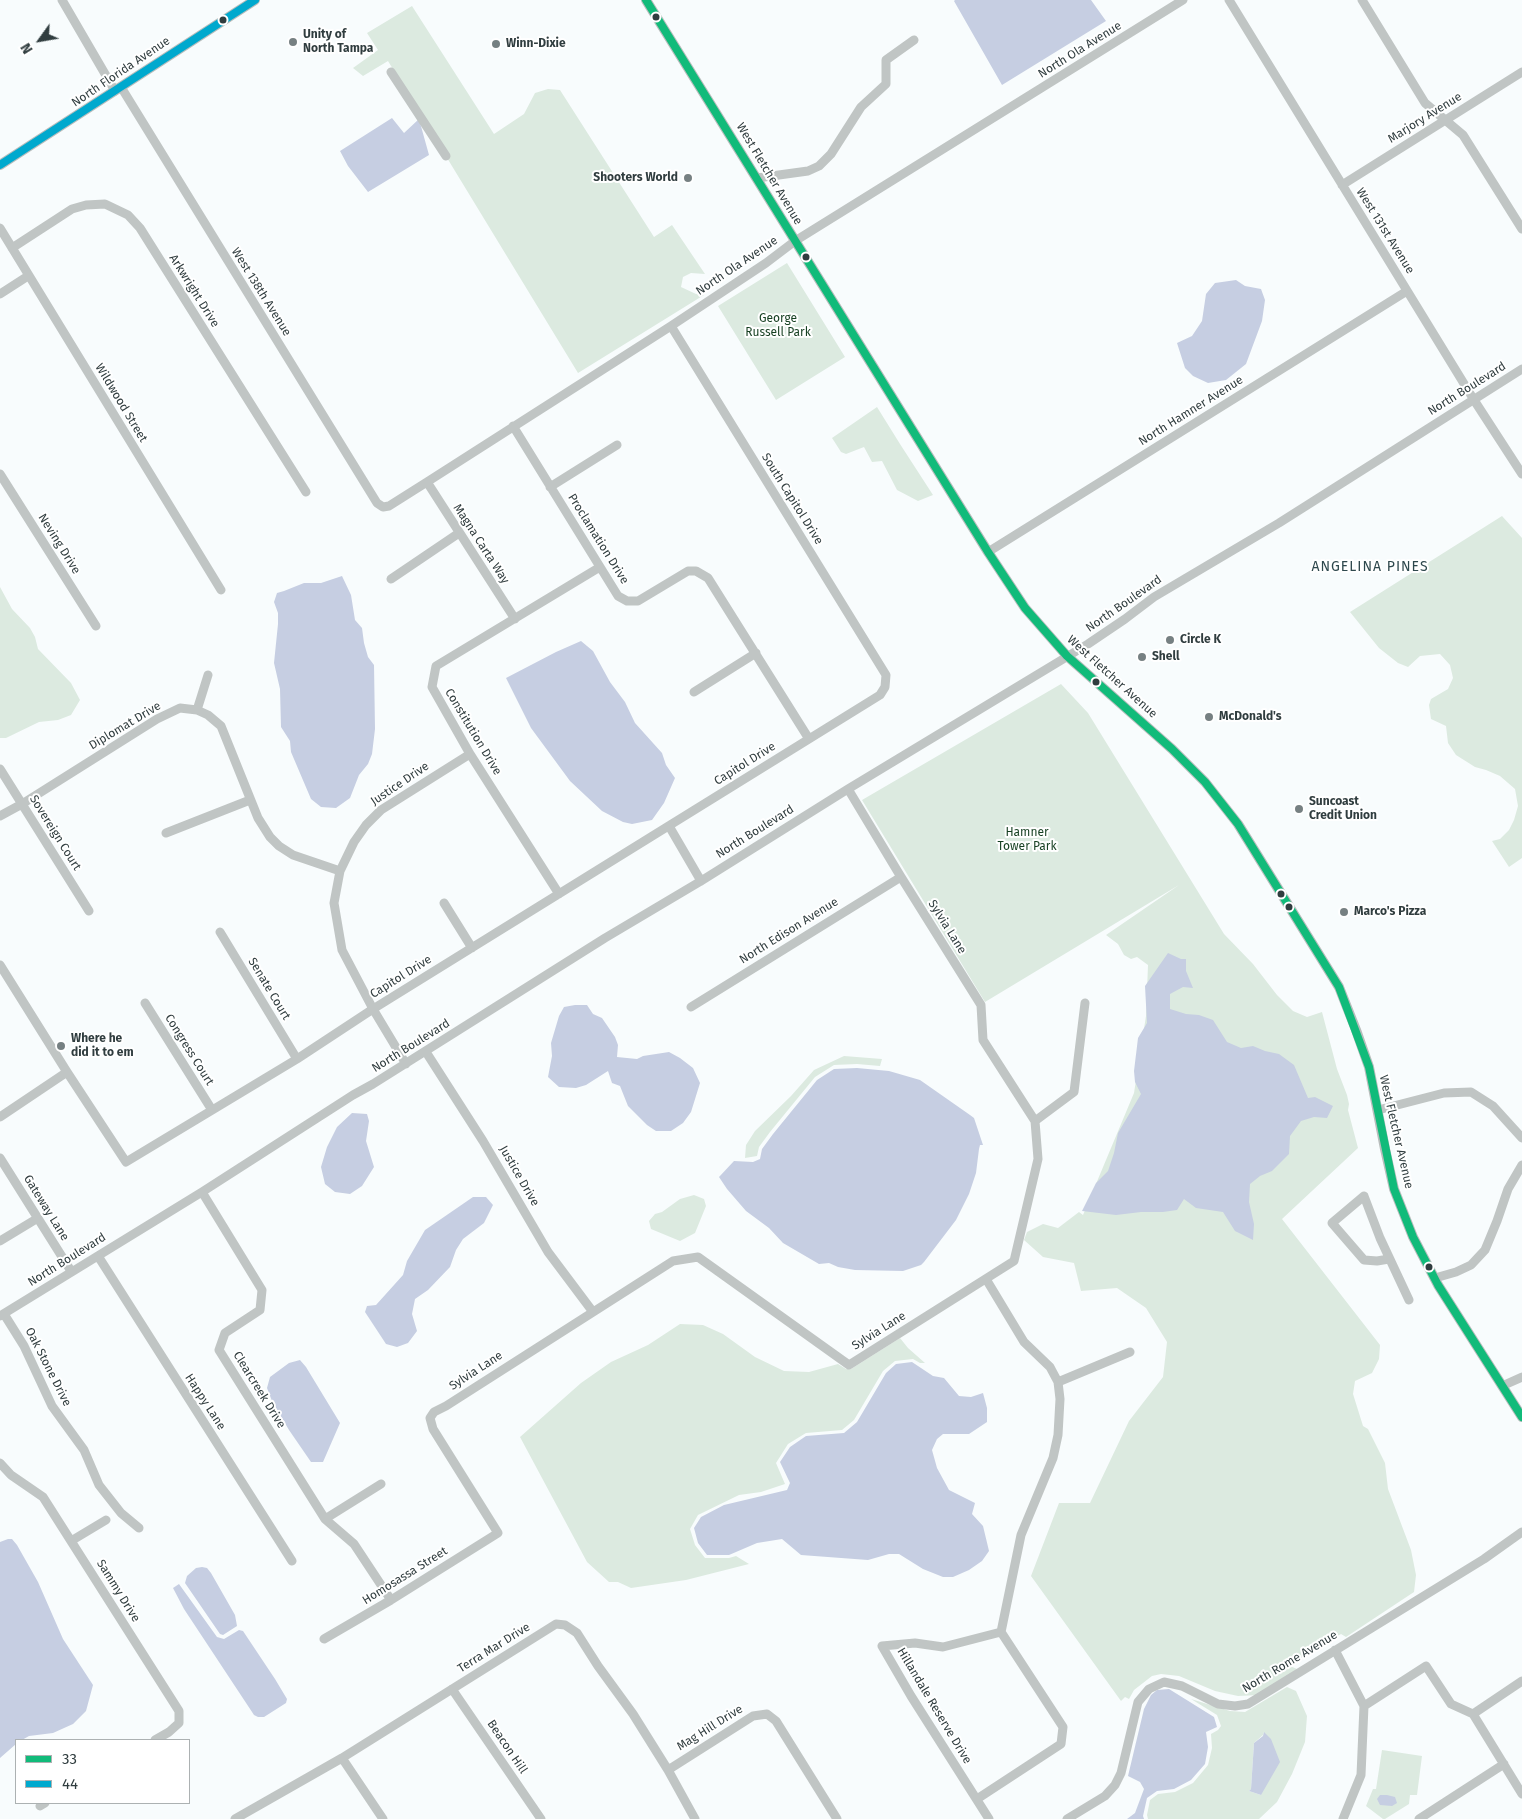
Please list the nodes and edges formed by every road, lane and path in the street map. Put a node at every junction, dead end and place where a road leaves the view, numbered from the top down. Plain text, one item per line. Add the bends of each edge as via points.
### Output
1 (62, 0) edge
2 (255, 0) edge
3 (646, 0) edge
4 (1183, 0) edge
5 (1229, 0) edge
6 (1362, 0) edge
7 (914, 40) dead end
8 (391, 72) dead end
9 (1522, 72) edge
10 (118, 89) junction
11 (1446, 119) junction
12 (446, 156) dead end
13 (0, 165) edge
14 (757, 178) junction
15 (1342, 185) junction
16 (0, 228) edge
17 (1522, 229) edge
18 (794, 241) junction
19 (12, 248) junction
20 (28, 276) junction
21 (1407, 291) junction
22 (0, 294) edge
23 (670, 326) junction
24 (1522, 369) edge
25 (1474, 400) junction
26 (513, 426) junction
27 (617, 445) dead end
28 (0, 474) edge
29 (1522, 474) edge
30 (427, 482) junction
31 (550, 487) junction
32 (306, 492) dead end
33 (383, 507) joint
34 (459, 533) junction
35 (988, 552) junction
36 (600, 567) junction
37 (391, 579) dead end
38 (221, 590) dead end
39 (515, 619) junction
40 (96, 626) dead end
41 (756, 654) junction
42 (1067, 656) junction
43 (208, 675) dead end
44 (885, 687) joint
45 (694, 692) dead end
46 (197, 710) junction
47 (810, 739) junction
48 (470, 754) junction
49 (0, 769) edge
50 (848, 789) junction
51 (250, 800) junction
52 (22, 804) junction
53 (0, 816) edge
54 (669, 826) junction
55 (166, 833) dead end
56 (340, 871) junction
57 (900, 877) junction
58 (701, 881) junction
59 (559, 894) junction
60 (444, 903) dead end
61 (89, 911) dead end
62 (220, 932) dead end
63 (472, 948) junction
64 (0, 965) edge
65 (145, 1003) dead end
66 (1085, 1003) dead end
67 (691, 1006) dead end
68 (373, 1009) junction
69 (426, 1052) junction
70 (297, 1059) junction
71 (406, 1064) junction
72 (67, 1072) junction
73 (212, 1110) junction
74 (1378, 1110) junction
75 (0, 1117) edge
76 (1035, 1121) junction
77 (1522, 1138) edge
78 (0, 1158) edge
79 (1522, 1165) edge
80 (202, 1192) junction
81 (38, 1218) junction
82 (0, 1241) edge
83 (98, 1256) junction
84 (1389, 1259) junction
85 (72, 1272) junction
86 (1435, 1278) junction
87 (986, 1279) junction
88 (1409, 1300) dead end
89 (592, 1312) junction
90 (2, 1315) edge
91 (1130, 1352) dead end
92 (1522, 1376) edge
93 (1058, 1382) junction
94 (1502, 1386) junction
95 (1522, 1418) edge
96 (0, 1463) edge
97 (381, 1484) dead end
98 (325, 1519) junction
99 (106, 1520) dead end
100 (138, 1528) dead end
101 (1522, 1532) edge
102 (498, 1533) joint
103 (71, 1541) junction
104 (292, 1561) dead end
105 (391, 1600) junction
106 (1001, 1632) junction
107 (324, 1639) dead end
108 (1335, 1650) junction
109 (1522, 1681) edge
110 (452, 1689) junction
111 (1364, 1706) junction
112 (1472, 1714) junction
113 (157, 1739) edge
114 (342, 1758) junction
115 (1504, 1764) junction
116 (668, 1770) junction
117 (1522, 1794) edge
118 (977, 1799) junction
119 (235, 1819) edge
120 (384, 1819) edge
121 (541, 1819) edge
122 (694, 1819) edge
123 (837, 1819) edge
124 (989, 1819) edge
125 (1067, 1819) edge
126 (1343, 1819) edge
127 (1419, 1819) edge

1 - 10 street, West 138th Avenue
2 - 10 main road, North Florida Avenue
3 - 14 main road, West Fletcher Avenue
4 - 18 street, North Ola Avenue
5 - 15 street, West 131st Avenue
6 - 11 street via 1425,104
7 - 14 street via 886,60 886,84 861,107 832,154 819,166 808,171
8 - 12 street
9 - 11 street, Marjory Avenue
10 - 13 main road, North Florida Avenue
10 - 33 street, West 138th Avenue via 377,503
11 - 15 street, Marjory Avenue
11 - 17 street via 1463,135
14 - 18 main road, West Fletcher Avenue
15 - 21 street, West 131st Avenue
16 - 19 street, Wildwood Street
18 - 23 street, North Ola Avenue
18 - 35 main road, West Fletcher Avenue
19 - 20 street, Wildwood Street
19 - 32 street, Arkwright Drive via 72,209 86,205 105,204 128,215 140,228
20 - 22 street
20 - 38 street, Wildwood Street
21 - 25 street, West 131st Avenue
21 - 35 street, North Hamner Avenue
23 - 26 street, North Ola Avenue
23 - 44 street, South Capitol Drive via 886,675
24 - 25 street, North Boulevard
25 - 29 street, West 131st Avenue
25 - 42 street, North Boulevard via 1279,523 1154,596
26 - 30 street, North Ola Avenue
26 - 31 street, Proclamation Drive
27 - 31 street
28 - 40 street, Neving Drive
30 - 33 street, North Ola Avenue
30 - 34 street, Magna Carta Way
31 - 36 street, Proclamation Drive
34 - 37 street
34 - 39 street, Magna Carta Way
35 - 42 main road, West Fletcher Avenue via 1025,608
36 - 39 street, Constitution Drive
36 - 41 street, Proclamation Drive via 618,596 627,601 638,601 688,571 696,571 708,578
39 - 48 street, Constitution Drive via 436,666 432,687
41 - 45 street
41 - 47 street, Proclamation Drive
42 - 50 street, North Boulevard
42 - 74 main road, West Fletcher Avenue via 1172,749 1205,782 1238,824 1339,987 1369,1067
43 - 46 street
44 - 47 street, Capitol Drive via 880,695
46 - 51 street via 221,726
46 - 52 street, Diplomat Drive via 180,708 157,718
47 - 54 street, Capitol Drive
48 - 56 street, Justice Drive via 380,810 354,842
48 - 59 street, Constitution Drive
49 - 52 street, Sovereign Court
50 - 57 street, Sylvia Lane
50 - 58 street, North Boulevard
51 - 55 street
51 - 56 street via 261,826 279,846 302,859
52 - 53 street, Diplomat Drive
52 - 61 street, Sovereign Court
54 - 58 street
54 - 59 street, Capitol Drive
56 - 68 street, Justice Drive via 334,903 342,950
57 - 67 street, North Edison Avenue
57 - 76 street, Sylvia Lane via 981,1005 983,1040
58 - 69 street, North Boulevard
59 - 63 street, Capitol Drive
60 - 63 street
62 - 70 street, Senate Court
63 - 68 street, Capitol Drive
64 - 72 street, Capitol Drive
65 - 73 street, Congress Court
66 - 76 street via 1074,1092
68 - 70 street, Capitol Drive
68 - 71 street, Justice Drive
69 - 71 street, North Boulevard
69 - 89 street, Justice Drive via 484,1141 548,1252
70 - 73 street, Capitol Drive
71 - 80 street, North Boulevard
72 - 73 street, Capitol Drive via 126,1162
72 - 75 street
74 - 77 street via 1444,1093 1471,1092 1492,1106
74 - 86 main road, West Fletcher Avenue via 1394,1189
76 - 87 street, Sylvia Lane via 1038,1159 1014,1261
78 - 81 street, Gateway Lane
79 - 86 street via 1508,1189 1485,1250 1471,1265
80 - 83 street, North Boulevard
80 - 98 street, Clearcreek Drive via 262,1290 260,1310 225,1333 219,1350
81 - 82 street
81 - 85 street, Gateway Lane
83 - 85 street, North Boulevard
83 - 104 street, Happy Lane
84 - 84 street via 1370,1214 1364,1196 1332,1223 1364,1260
84 - 88 street
85 - 90 street, North Boulevard
86 - 94 main road, West Fletcher Avenue
87 - 89 street, Sylvia Lane via 849,1365 698,1257 673,1261
87 - 93 street via 1024,1342 1050,1368
89 - 102 street, Sylvia Lane via 431,1414 433,1429
90 - 100 street, Oak Stone Drive via 24,1346 52,1406 84,1450 99,1485
91 - 93 street
92 - 94 street
93 - 106 street via 1060,1399 1054,1458 1021,1535
94 - 95 main road, West Fletcher Avenue
96 - 103 street, Sammy Drive via 11,1475 43,1497
97 - 98 street
98 - 105 street, Clearcreek Drive via 354,1544
99 - 103 street
101 - 108 street, North Rome Avenue via 1484,1559
102 - 105 street, Homosassa Street
103 - 113 street, Sammy Drive via 179,1711 179,1723
105 - 107 street, Homosassa Street
106 - 118 street via 1063,1727 1061,1744
106 - 118 street, Hillandale Reserve Drive via 943,1647 915,1643 882,1646
108 - 111 street
108 - 125 street, North Rome Avenue via 1248,1704 1218,1704 1182,1686 1164,1682 1150,1689 1138,1702 1121,1773 1115,1785 1105,1796
109 - 112 street
110 - 114 street, Terra Mar Drive
110 - 116 street, Terra Mar Drive via 556,1624 565,1624 577,1633
110 - 121 street, Beacon Hill
111 - 112 street via 1426,1666 1451,1704
111 - 126 street via 1361,1775
112 - 115 street
114 - 119 street, Terra Mar Drive
114 - 120 street
115 - 117 street
115 - 127 street
116 - 122 street, Terra Mar Drive
116 - 123 street, Mag Hill Drive via 754,1716 767,1714 776,1721
118 - 124 street, Hillandale Reserve Drive

